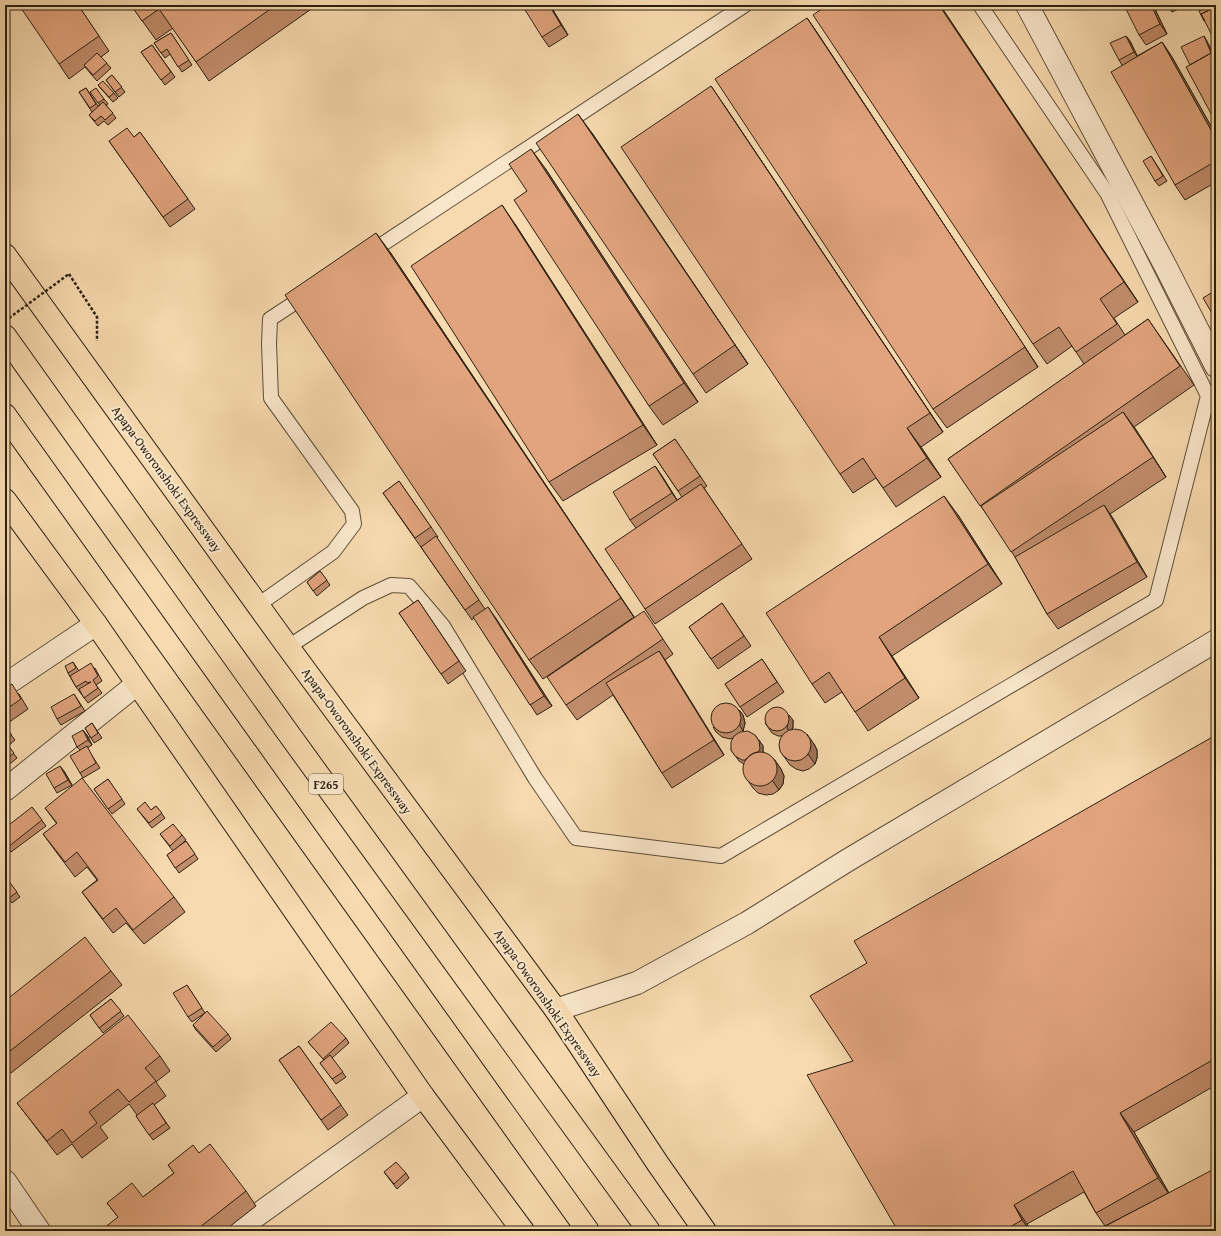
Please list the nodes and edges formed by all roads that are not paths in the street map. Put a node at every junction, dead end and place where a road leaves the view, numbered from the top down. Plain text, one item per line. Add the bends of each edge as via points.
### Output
1 (745, 5) edge
2 (980, 5) edge
3 (1027, 5) edge
4 (5, 254) edge
5 (356, 262) edge
6 (316, 288) edge
7 (5, 336) edge
8 (1216, 366) edge
9 (5, 415) edge
10 (5, 500) edge
11 (258, 605) junction
12 (96, 624) junction
13 (1216, 641) edge
14 (288, 647) junction
15 (5, 684) edge
16 (137, 684) junction
17 (5, 790) edge
18 (556, 1010) junction
19 (423, 1096) junction
20 (5, 1181) edge
21 (39, 1231) edge
22 (235, 1231) edge
23 (523, 1231) edge
24 (588, 1231) edge
25 (649, 1231) edge
26 (705, 1231) edge

1 - 5 lane
2 - 14 lane via 1107,193 1208,396 1156,600 721,856 576,838 535,778 443,626 409,586 391,585 364,598
3 - 8 street via 1146,227
4 - 11 main road, Apapa-Oworonshoki Expressway
6 - 11 lane via 270,319 271,398 352,511 354,524 332,552
7 - 25 main road, F265
9 - 24 main road
10 - 12 main road
11 - 14 main road, Apapa-Oworonshoki Expressway
12 - 15 street
12 - 16 main road
13 - 18 street via 747,923 637,983
14 - 18 main road, Apapa-Oworonshoki Expressway
16 - 17 street
16 - 19 main road
18 - 26 main road, Apapa-Oworonshoki Expressway
19 - 22 street
19 - 23 main road
20 - 21 street

